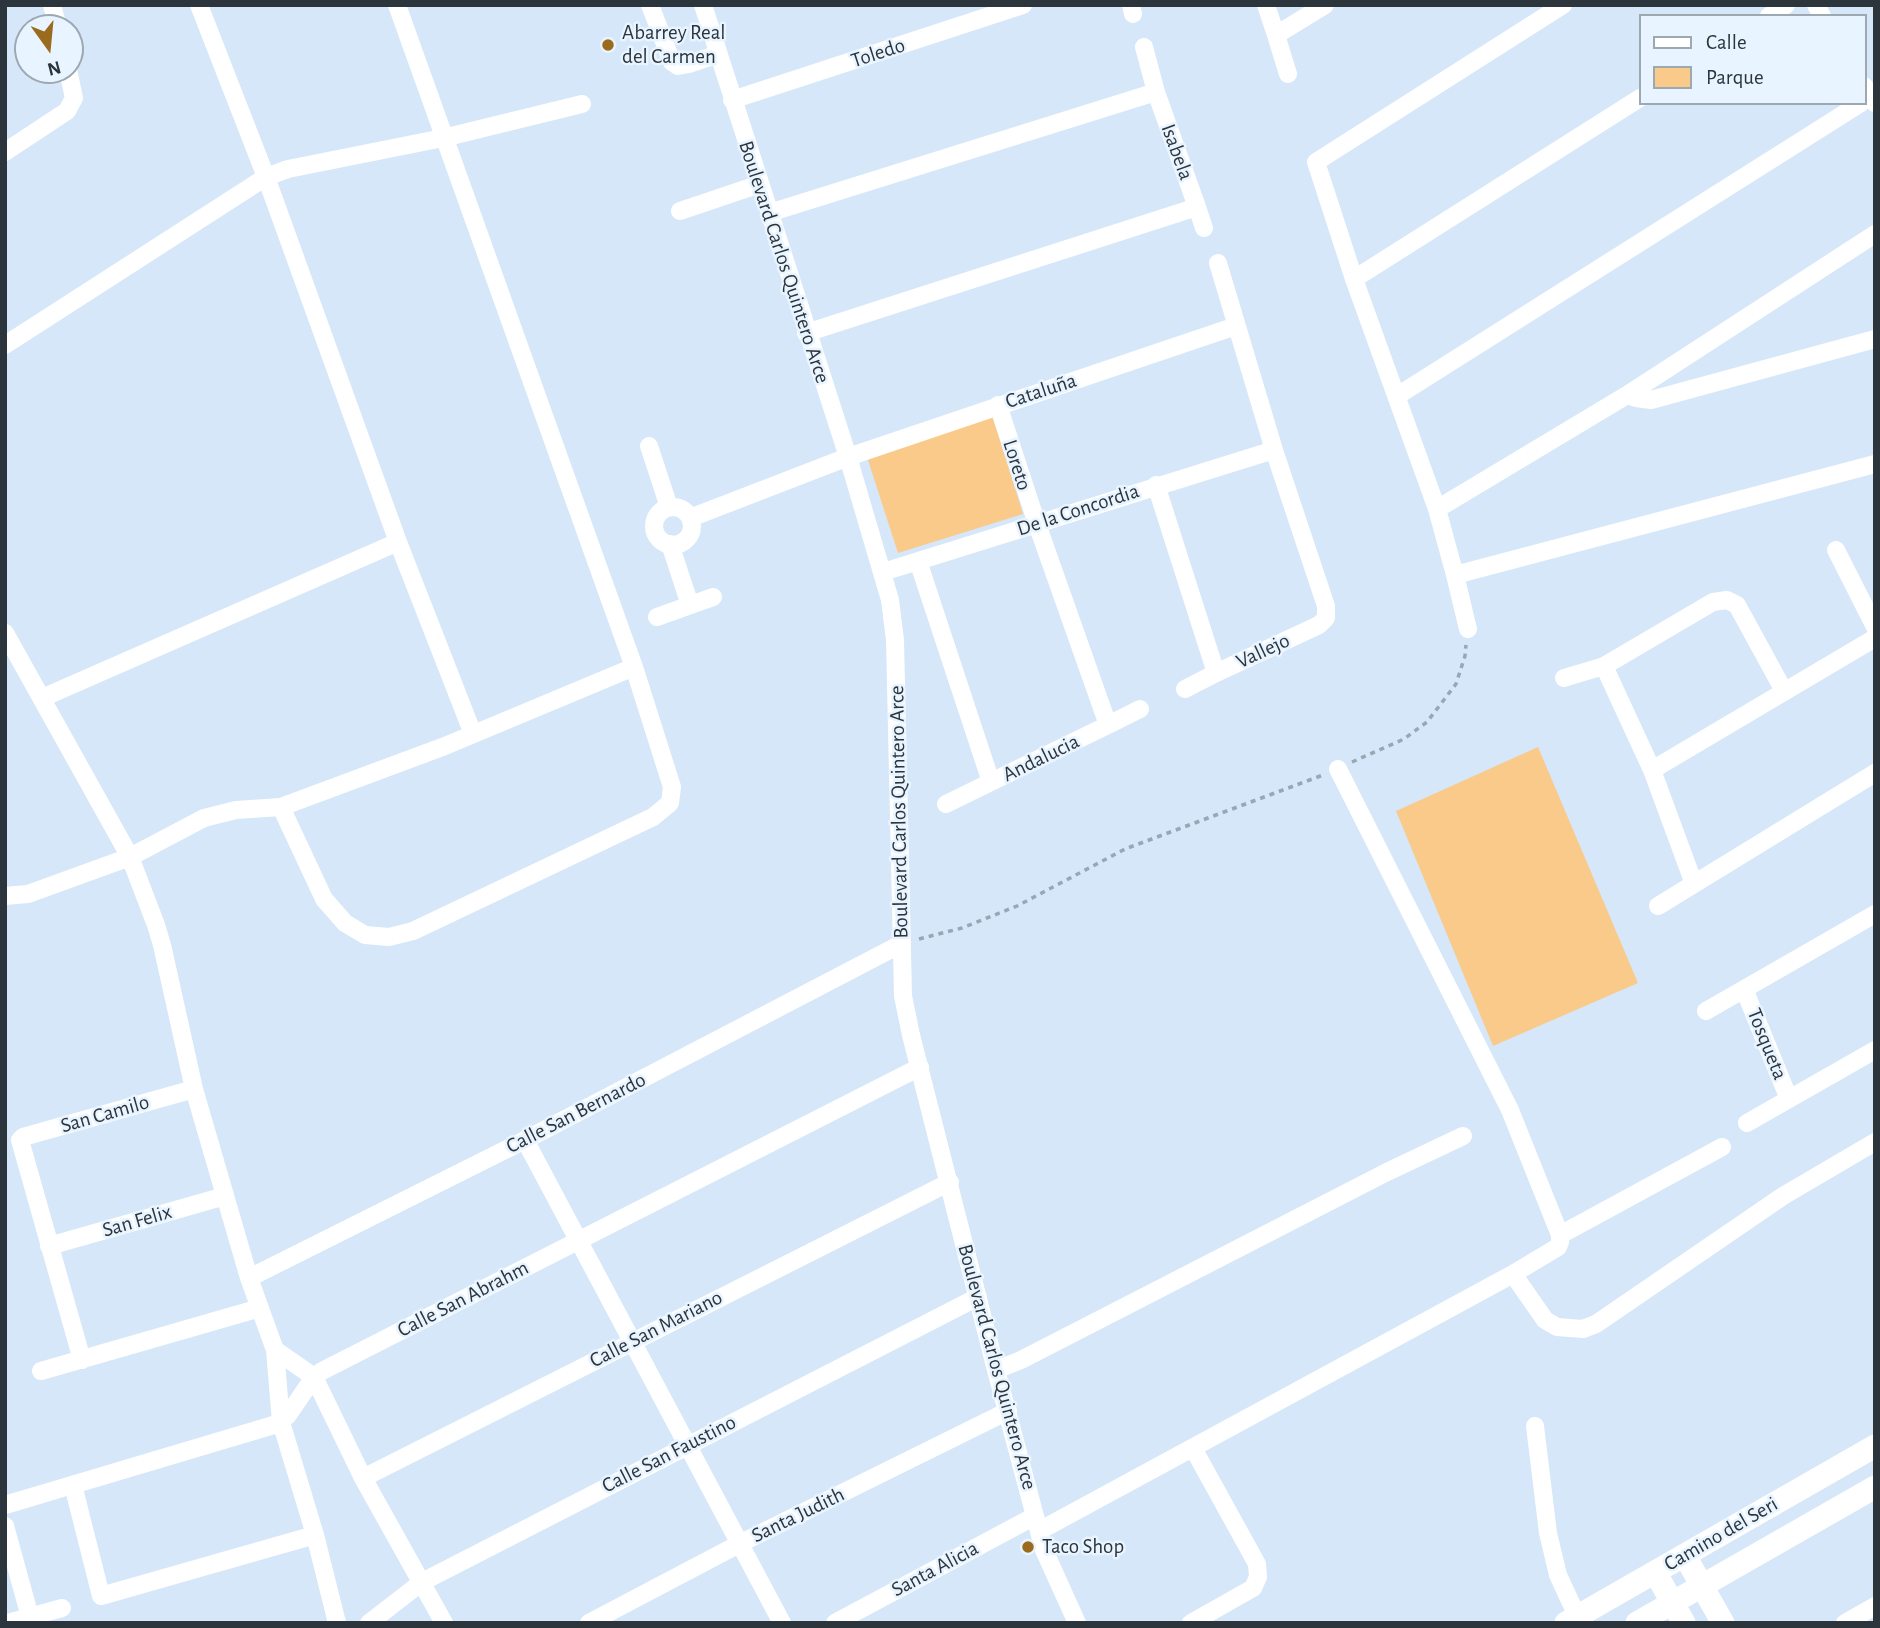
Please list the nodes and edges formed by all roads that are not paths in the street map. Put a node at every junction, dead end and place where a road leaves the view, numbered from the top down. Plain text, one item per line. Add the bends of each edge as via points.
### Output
1 (199, 5) edge
2 (397, 5) edge
3 (650, 5) edge
4 (703, 5) edge
5 (1023, 5) edge
6 (1266, 5) edge
7 (1325, 5) edge
8 (1563, 5) edge
9 (1276, 35) junction
10 (1144, 47) dead end
11 (718, 54) junction
12 (1288, 74) dead end
13 (71, 84) edge
14 (1156, 92) junction
15 (1638, 99) edge
16 (732, 100) junction
17 (582, 104) dead end
18 (1855, 105) edge
19 (443, 138) junction
20 (5, 152) edge
21 (266, 177) junction
22 (760, 184) junction
23 (1197, 206) junction
24 (680, 211) dead end
25 (769, 213) junction
26 (1204, 228) dead end
27 (1875, 234) edge
28 (1218, 263) dead end
29 (1354, 279) junction
30 (1236, 326) junction
31 (807, 333) junction
32 (1875, 339) edge
33 (5, 345) edge
34 (1627, 395) junction
35 (1397, 396) junction
36 (998, 405) junction
37 (649, 446) dead end
38 (1274, 450) junction
39 (848, 457) junction
40 (1875, 464) edge
41 (1156, 485) junction
42 (668, 507) junction
43 (1437, 509) junction
44 (690, 518) junction
45 (1037, 524) junction
46 (398, 542) junction
47 (670, 544) junction
48 (1836, 550) dead end
49 (918, 561) junction
50 (883, 572) junction
51 (1455, 575) junction
52 (713, 597) dead end
53 (690, 605) junction
54 (657, 617) dead end
55 (1875, 627) edge
56 (1468, 629) road end
57 (5, 633) edge
58 (1875, 638) edge
59 (1604, 666) junction
60 (634, 667) junction
61 (1216, 673) junction
62 (1564, 678) dead end
63 (1185, 689) dead end
64 (1784, 691) junction
65 (42, 698) junction
66 (1140, 709) dead end
67 (1108, 725) junction
68 (473, 734) junction
69 (1338, 769) road end
70 (1652, 770) junction
71 (1875, 773) edge
72 (991, 782) junction
73 (946, 804) dead end
74 (281, 807) junction
75 (130, 857) junction
76 (1694, 884) junction
77 (5, 896) edge
78 (1658, 905) dead end
79 (1875, 914) edge
80 (901, 944) junction
81 (1744, 989) junction
82 (1706, 1011) dead end
83 (1875, 1050) edge
84 (920, 1067) junction
85 (194, 1089) junction
86 (1789, 1099) junction
87 (1747, 1124) dead end
88 (1463, 1136) dead end
89 (525, 1140) junction
90 (1875, 1142) edge
91 (1722, 1147) dead end
92 (950, 1182) junction
93 (225, 1196) junction
94 (1560, 1235) junction
95 (578, 1240) junction
96 (50, 1246) junction
97 (1513, 1274) junction
98 (249, 1279) junction
99 (978, 1297) junction
100 (260, 1308) junction
101 (633, 1341) junction
102 (275, 1350) junction
103 (82, 1360) junction
104 (996, 1370) junction
105 (41, 1371) dead end
106 (314, 1377) junction
107 (1008, 1411) junction
108 (281, 1422) junction
109 (1535, 1426) dead end
110 (688, 1444) junction
111 (1875, 1446) edge
112 (1193, 1448) junction
113 (363, 1478) junction
114 (73, 1485) junction
115 (1875, 1486) edge
116 (5, 1505) edge
117 (1037, 1523) junction
118 (5, 1526) edge
119 (315, 1535) junction
120 (741, 1543) junction
121 (1685, 1556) junction
122 (1655, 1572) junction
123 (422, 1582) junction
124 (1702, 1586) junction
125 (1672, 1602) junction
126 (1875, 1606) edge
127 (62, 1608) dead end
128 (30, 1616) junction
129 (1572, 1620) edge
130 (8, 1623) edge
131 (337, 1623) edge
132 (369, 1623) edge
133 (444, 1623) edge
134 (589, 1623) edge
135 (782, 1623) edge
136 (835, 1623) edge
137 (1077, 1623) edge
138 (1191, 1623) edge
139 (1637, 1623) edge
140 (1684, 1623) edge
141 (1723, 1623) edge
142 (1845, 1623) edge

1 - 21 street
2 - 19 street
3 - 11 street via 672,62 678,66
4 - 11 street, Boulevard Carlos Quintero Arce
5 - 16 street, Toledo
6 - 9 street
7 - 9 street
8 - 29 street via 1316,160
9 - 12 street
10 - 14 street, Isabela
11 - 16 street, Boulevard Carlos Quintero Arce
13 - 20 street via 74,98 67,111
14 - 23 street, Isabela
14 - 25 street
15 - 29 street
16 - 22 street, Boulevard Carlos Quintero Arce
17 - 19 street
18 - 35 street
19 - 21 street
19 - 60 street
21 - 33 street
21 - 46 street
22 - 24 street
22 - 25 street, Boulevard Carlos Quintero Arce
23 - 26 street
23 - 31 street, Isabela
25 - 31 street, Boulevard Carlos Quintero Arce
27 - 34 street
28 - 30 street
29 - 35 street
30 - 36 street, Cataluña
30 - 38 street
31 - 39 street, Boulevard Carlos Quintero Arce
32 - 34 street via 1651,400
34 - 43 street
35 - 43 street
36 - 39 street, Cataluña
36 - 45 street, Loreto
37 - 42 street
38 - 41 street, De la Concordia
38 - 61 street, Vallejo via 1326,606 1326,618
39 - 44 street, Cataluña
39 - 50 street, Boulevard Carlos Quintero Arce
40 - 51 street
41 - 45 street, De la Concordia
41 - 61 street, Vallejo
42 - 44 street via 682,509
42 - 47 street via 657,514 654,526 659,538
43 - 51 street
44 - 47 street via 688,537
45 - 49 street, De la Concordia
45 - 67 street
46 - 65 street
46 - 68 street
47 - 53 street
48 - 55 street
49 - 50 street, De la Concordia
49 - 72 street, Andalucia
50 - 80 street, Boulevard Carlos Quintero Arce via 895,640
51 - 56 street
52 - 53 street
53 - 54 street
57 - 65 street
58 - 64 street
59 - 62 street
59 - 64 street via 1713,602 1727,600 1737,605
59 - 70 street
60 - 68 street
60 - 74 street via 672,787 670,803 653,817 413,931 389,937 365,935 345,923 324,898
61 - 63 street
64 - 70 street
65 - 75 street
66 - 67 street, Andalucia
67 - 72 street, Andalucia
68 - 74 street
69 - 94 street via 1510,1110
70 - 76 street
71 - 76 street
72 - 73 street
74 - 75 street via 204,818
75 - 77 street via 29,894
75 - 85 street via 162,945
76 - 78 street
79 - 81 street
80 - 84 street, Boulevard Carlos Quintero Arce via 903,996
80 - 89 street, Calle San Bernardo
81 - 82 street
81 - 86 street, Tosqueta
83 - 86 street
84 - 92 street, Boulevard Carlos Quintero Arce
84 - 95 street, Calle San Abrahm
85 - 93 street
85 - 96 street, San Camilo via 23,1137 20,1143
86 - 87 street
88 - 104 street
89 - 95 street
89 - 98 street, Calle San Bernardo
90 - 97 street via 1783,1196 1583,1329 1557,1327 1545,1320
91 - 94 street, Santa Alicia
92 - 99 street, Boulevard Carlos Quintero Arce
92 - 101 street, Calle San Mariano
93 - 96 street, San Felix
93 - 98 street
94 - 97 street, Santa Alicia via 1558,1247
95 - 101 street
95 - 106 street, Calle San Abrahm
96 - 103 street
97 - 112 street, Santa Alicia
98 - 100 street
99 - 104 street, Boulevard Carlos Quintero Arce
99 - 110 street, Calle San Faustino
100 - 102 street
100 - 103 street
101 - 110 street
101 - 113 street, Calle San Mariano
102 - 106 street
102 - 108 street
103 - 105 street
104 - 107 street, Boulevard Carlos Quintero Arce
106 - 108 street, Calle San Abrahm
106 - 113 street
107 - 117 street, Boulevard Carlos Quintero Arce
107 - 120 street, Santa Judith
108 - 114 street
108 - 119 street
109 - 129 street via 1548,1533
110 - 120 street
110 - 123 street, Calle San Faustino
111 - 121 main road, Camino del Seri
112 - 117 street, Santa Alicia
112 - 138 street via 1257,1564 1258,1577 1253,1588
113 - 123 street
114 - 116 street
114 - 119 street via 102,1596
115 - 124 main road, Camino del Seri
117 - 136 street, Santa Alicia
117 - 137 street, Boulevard Carlos Quintero Arce
118 - 128 street
119 - 131 street
120 - 134 street, Santa Judith
120 - 135 street
121 - 122 main road, Camino del Seri
121 - 124 main road
122 - 125 main road
122 - 129 main road, Camino del Seri
123 - 132 street, Calle San Faustino
123 - 133 street
124 - 125 main road, Camino del Seri
124 - 141 main road
125 - 139 main road, Camino del Seri
125 - 140 main road
126 - 142 street
127 - 128 street
128 - 130 street

